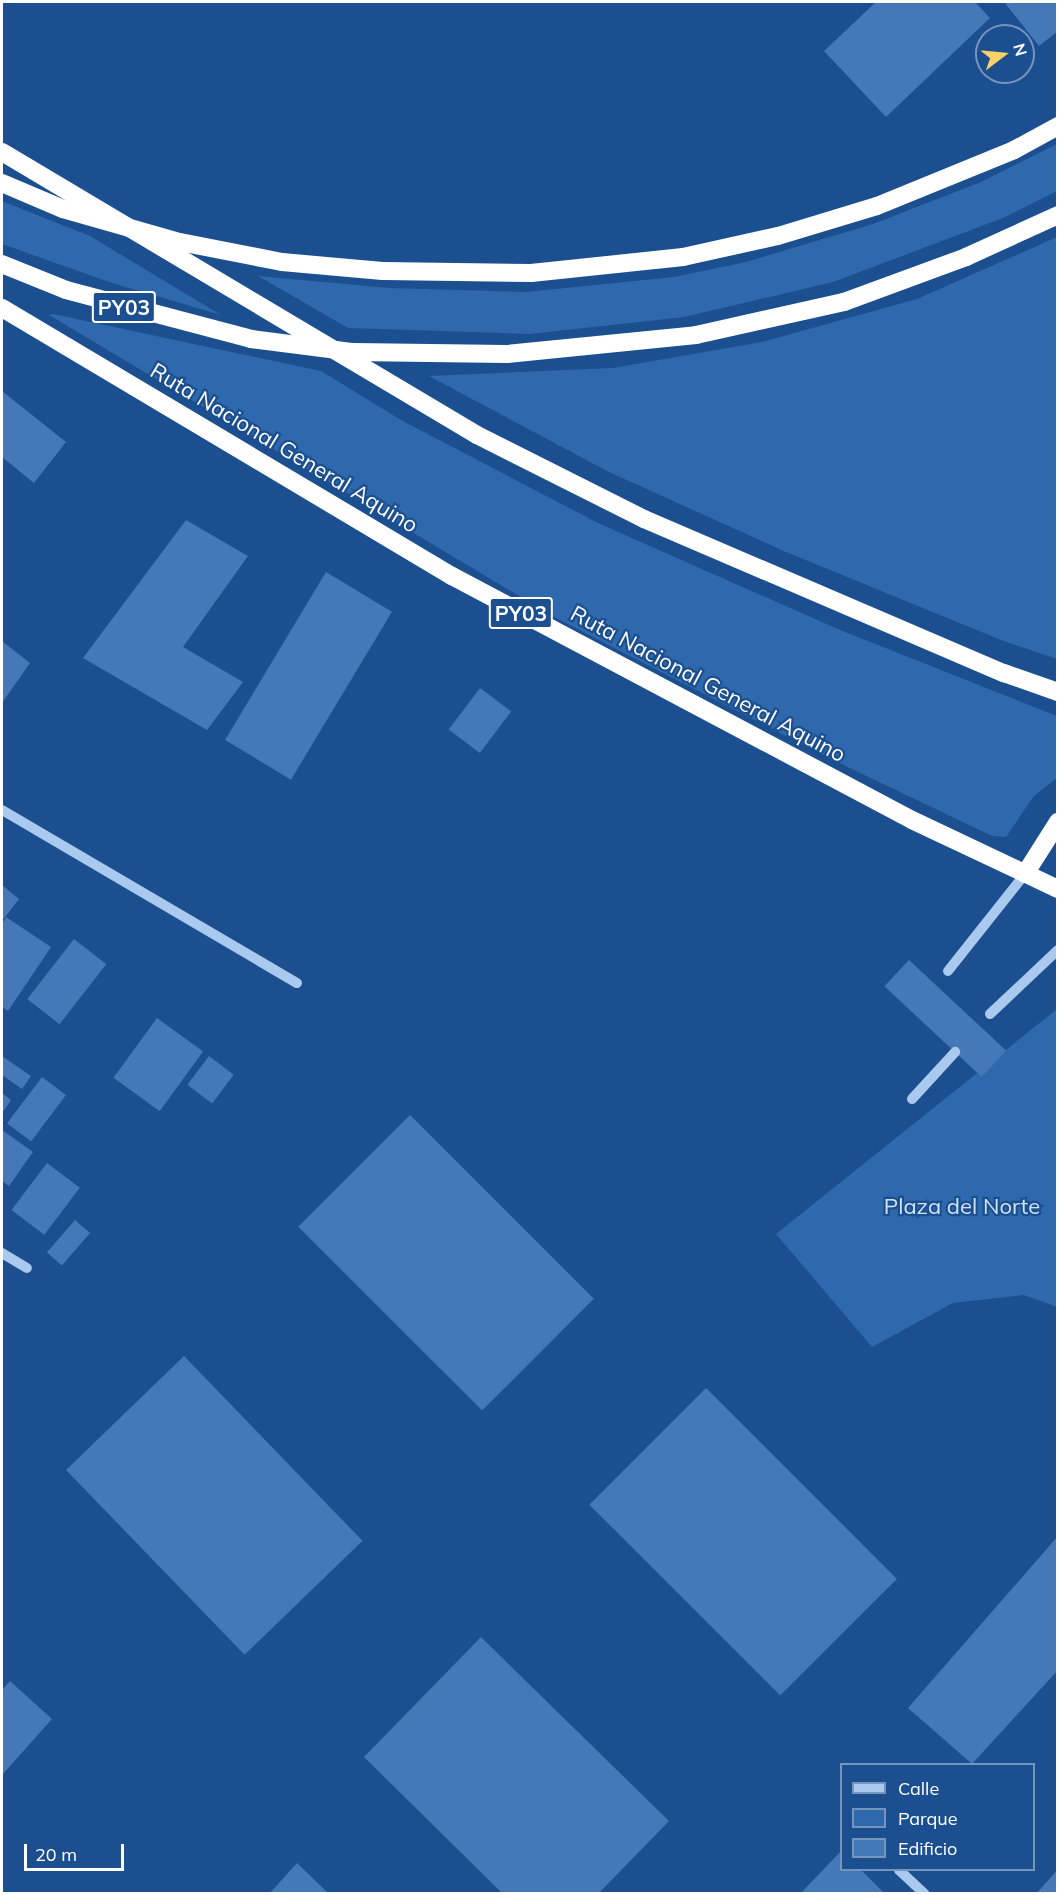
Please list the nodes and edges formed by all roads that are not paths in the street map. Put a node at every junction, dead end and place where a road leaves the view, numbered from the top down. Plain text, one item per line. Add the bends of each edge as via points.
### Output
1 (1058, 126) edge
2 (2, 152) edge
3 (2, 183) edge
4 (1058, 215) edge
5 (2, 264) edge
6 (2, 308) edge
7 (1058, 692) edge
8 (2, 810) edge
9 (1058, 822) edge
10 (1025, 874) junction
11 (1058, 889) edge
12 (1058, 950) edge
13 (948, 971) dead end
14 (297, 983) dead end
15 (990, 1014) dead end
16 (955, 1052) dead end
17 (912, 1099) dead end
18 (2, 1253) edge
19 (27, 1268) dead end
20 (901, 1871) edge
21 (925, 1893) edge

1 - 3 highway via 1014,150 877,206 777,236 672,259 531,273 383,271 282,262 175,241 63,209
2 - 7 highway, bridge via 477,435 644,519 1004,673
4 - 5 highway, PY03 via 966,257 844,302 696,335 507,354 353,352 251,339 66,290
6 - 10 highway, Ruta Nacional General Aquino / PY03 via 452,576 912,819
8 - 14 street
9 - 10 highway
10 - 11 highway, Ruta Nacional General Aquino / PY03
10 - 13 street
12 - 15 street
16 - 17 street
18 - 19 street
20 - 21 street

